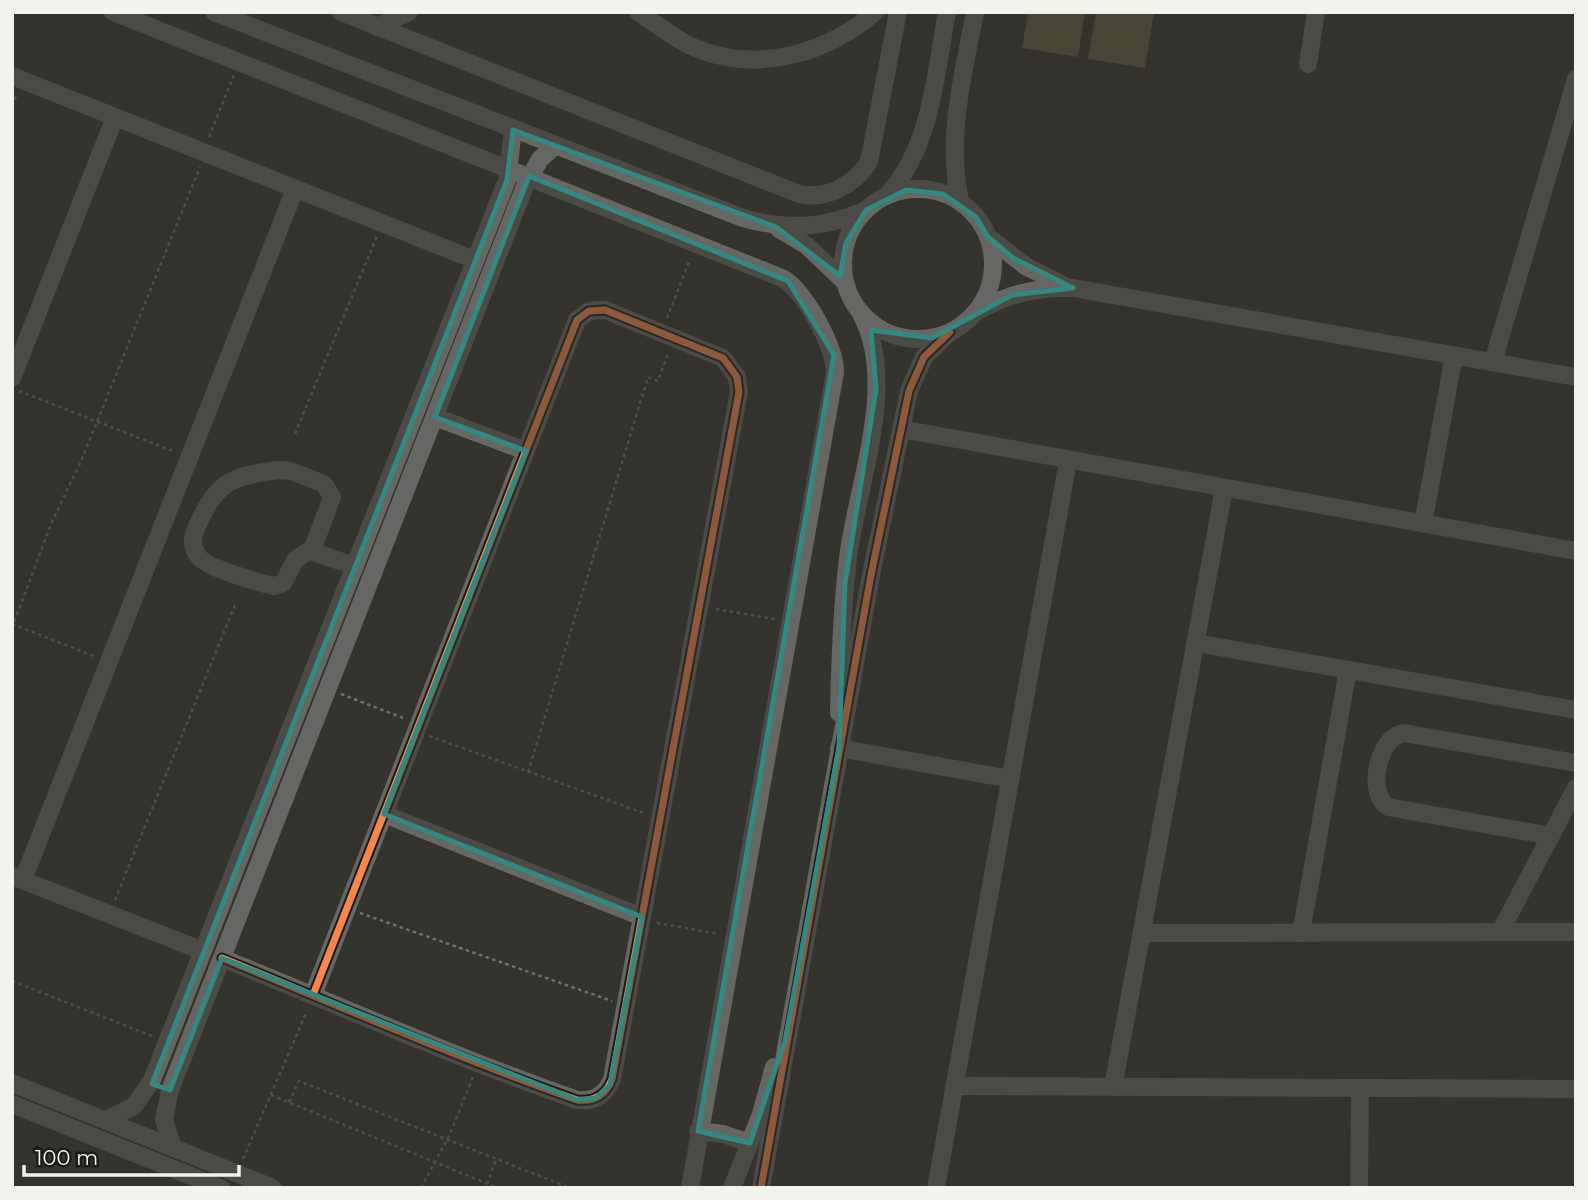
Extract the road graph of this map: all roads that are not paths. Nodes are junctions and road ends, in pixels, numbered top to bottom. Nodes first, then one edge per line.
1 (113, 12) edge
2 (214, 12) edge
3 (341, 12) edge
4 (409, 12) edge
5 (875, 12) edge
6 (898, 12) edge
7 (947, 12) edge
8 (975, 12) edge
9 (1316, 12) edge
10 (639, 13) edge
11 (377, 27) junction
12 (1308, 64) dead end
13 (12, 76) edge
14 (1576, 79) edge
15 (115, 117) junction
16 (513, 130) junction
17 (555, 146) junction
18 (510, 169) junction
19 (530, 176) junction
20 (295, 189) junction
21 (888, 195) junction
22 (960, 202) junction
23 (866, 210) junction
24 (776, 227) junction
25 (988, 237) junction
26 (475, 260) junction
27 (844, 281) junction
28 (1073, 288) junction
29 (976, 312) junction
30 (860, 313) junction
31 (950, 332) junction
32 (1454, 355) junction
33 (1493, 362) junction
34 (1576, 377) edge
35 (12, 379) edge
36 (435, 417) junction
37 (901, 429) junction
38 (526, 451) junction
39 (1069, 461) junction
40 (1224, 489) junction
41 (1423, 524) junction
42 (310, 551) junction
43 (1576, 551) edge
44 (355, 566) junction
45 (1196, 643) junction
46 (1348, 670) junction
47 (1576, 709) edge
48 (839, 748) junction
49 (1576, 763) edge
50 (1010, 779) junction
51 (1576, 788) edge
52 (384, 814) junction
53 (1551, 836) junction
54 (18, 878) edge
55 (641, 919) junction
56 (1142, 933) junction
57 (1301, 933) junction
58 (1500, 933) junction
59 (1576, 933) edge
60 (203, 951) junction
61 (222, 958) junction
62 (313, 995) junction
63 (785, 1041) junction
64 (152, 1080) junction
65 (12, 1083) edge
66 (954, 1086) junction
67 (1113, 1087) junction
68 (1360, 1088) junction
69 (1576, 1089) edge
70 (170, 1090) junction
71 (12, 1104) edge
72 (106, 1120) junction
73 (698, 1131) junction
74 (750, 1143) junction
75 (173, 1148) junction
76 (221, 1188) edge
77 (273, 1188) edge
78 (690, 1188) edge
79 (732, 1188) edge
80 (761, 1188) edge
81 (936, 1188) edge
82 (1359, 1188) edge

1 - 18 street
2 - 16 street
3 - 11 street
4 - 11 street
5 - 10 street
6 - 11 street
7 - 21 street
8 - 22 street
9 - 12 street
13 - 15 street
14 - 33 street
15 - 20 street
15 - 35 street
16 - 17 street
16 - 18 street
17 - 19 street
17 - 24 street
18 - 19 street
18 - 26 street
19 - 36 street
19 - 73 street
20 - 26 street
20 - 54 street
21 - 22 street
21 - 23 street
22 - 25 street
23 - 24 street
23 - 27 street
24 - 27 street
25 - 28 street
25 - 29 street
26 - 44 street
27 - 30 street
28 - 29 street
28 - 32 street
29 - 31 street
30 - 31 street
30 - 48 street
31 - 37 street
32 - 33 street
32 - 41 street
33 - 34 street
36 - 38 street
36 - 61 street
37 - 39 street
37 - 48 street
38 - 52 street
38 - 55 street
39 - 40 street
39 - 50 street
40 - 41 street
40 - 45 street
41 - 43 street
42 - 42 street
42 - 44 street
44 - 60 street
45 - 46 street
45 - 56 street
46 - 47 street
46 - 57 street
48 - 50 street
48 - 63 street
49 - 53 street
50 - 66 street
51 - 53 street
52 - 55 street
52 - 62 street
53 - 58 street
54 - 60 street
55 - 62 street
56 - 57 street
56 - 67 street
57 - 58 street
58 - 59 street
60 - 64 street
61 - 62 street
61 - 70 street
63 - 74 street
63 - 80 street
64 - 70 street
64 - 72 street
65 - 72 street
66 - 67 street
66 - 81 street
67 - 68 street
68 - 69 street
68 - 82 street
70 - 75 street
71 - 76 street
72 - 75 street
73 - 74 street
73 - 78 street
74 - 79 street
75 - 77 street

